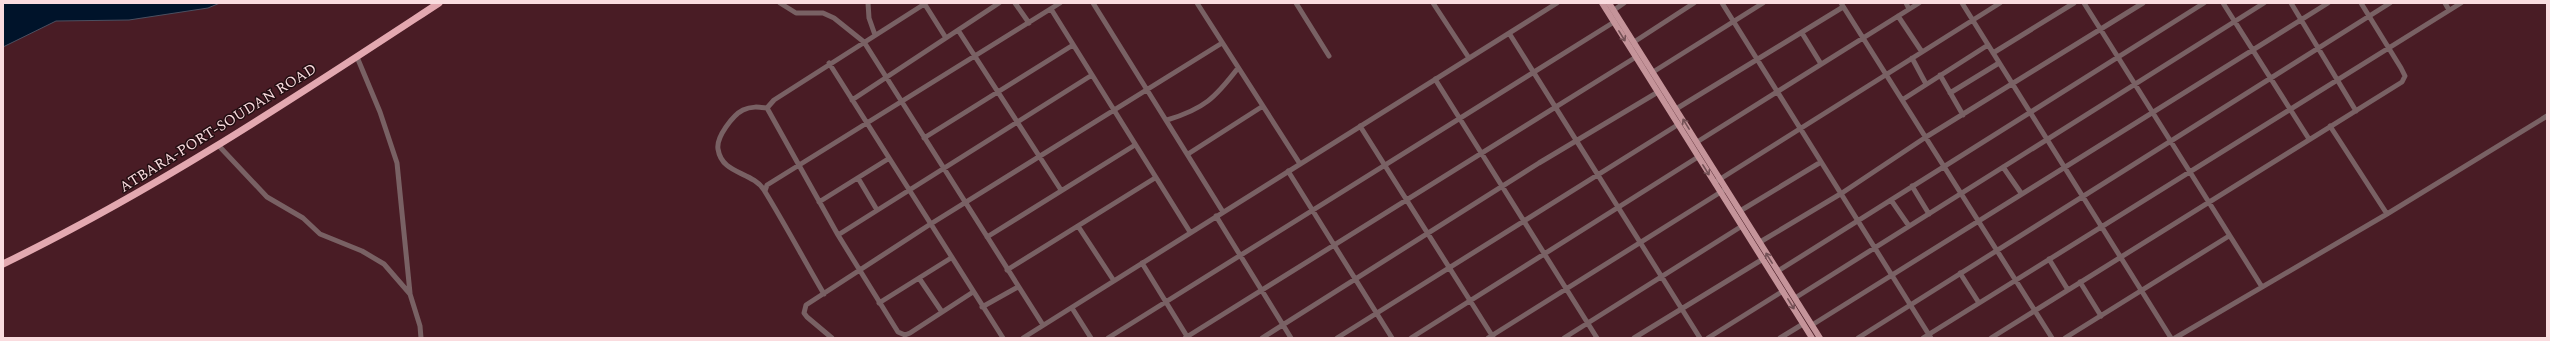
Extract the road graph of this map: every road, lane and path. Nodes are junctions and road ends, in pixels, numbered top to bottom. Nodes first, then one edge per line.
1 (439, 3) edge
2 (780, 3) edge
3 (868, 3) edge
4 (925, 3) edge
5 (999, 3) edge
6 (1015, 3) edge
7 (1060, 3) edge
8 (1093, 3) edge
9 (1197, 3) edge
10 (1296, 3) edge
11 (1433, 3) edge
12 (1557, 3) edge
13 (1602, 3) edge
14 (1609, 3) edge
15 (1624, 3) edge
16 (1694, 3) edge
17 (1722, 3) edge
18 (1763, 3) edge
19 (1906, 3) edge
20 (1919, 3) edge
21 (1962, 3) edge
22 (2000, 3) edge
23 (2074, 3) edge
24 (2084, 3) edge
25 (2143, 3) edge
26 (2204, 3) edge
27 (2223, 3) edge
28 (2264, 3) edge
29 (2291, 3) edge
30 (2328, 3) edge
31 (2361, 3) edge
32 (2390, 3) edge
33 (2445, 3) edge
34 (2461, 3) edge
35 (1842, 5) edge
36 (1051, 9) junction
37 (1909, 9) junction
38 (1614, 10) junction
39 (2450, 10) junction
40 (1898, 16) junction
41 (2369, 16) junction
42 (1972, 20) junction
43 (2301, 20) junction
44 (1734, 21) junction
45 (1614, 22) junction
46 (2234, 22) junction
47 (1029, 23) junction
48 (958, 30) junction
49 (2101, 30) junction
50 (1509, 33) junction
51 (1802, 33) junction
52 (875, 35) junction
53 (946, 38) junction
54 (1863, 38) junction
55 (864, 42) junction
56 (1634, 42) junction
57 (1222, 43) junction
58 (1073, 44) junction
59 (1988, 45) junction
60 (2319, 48) junction
61 (2389, 48) junction
62 (2253, 50) junction
63 (1922, 52) junction
64 (1993, 53) junction
65 (975, 56) junction
66 (1329, 56) dead end
67 (357, 57) junction
68 (1636, 57) junction
69 (1468, 58) junction
70 (1912, 58) junction
71 (2118, 58) junction
72 (1758, 60) junction
73 (1999, 63) junction
74 (829, 64) junction
75 (1821, 64) junction
76 (1238, 68) junction
77 (1533, 72) junction
78 (1653, 72) junction
79 (1092, 75) junction
80 (1885, 75) junction
81 (1940, 75) junction
82 (886, 78) junction
83 (1435, 79) junction
84 (2270, 79) junction
85 (2337, 80) junction
86 (1926, 84) junction
87 (2013, 85) junction
88 (2135, 85) junction
89 (1147, 89) junction
90 (1658, 92) junction
91 (1777, 92) junction
92 (998, 93) junction
93 (1950, 93) junction
94 (852, 100) junction
95 (1902, 100) junction
96 (901, 101) junction
97 (1263, 106) junction
98 (1555, 107) junction
99 (767, 108) junction
100 (1676, 109) junction
101 (2289, 109) junction
102 (1113, 110) junction
103 (2356, 111) junction
104 (2030, 112) junction
105 (2153, 112) junction
106 (1963, 115) junction
107 (2547, 116) edge
108 (1459, 118) junction
109 (1168, 120) junction
110 (1017, 122) junction
111 (867, 123) junction
112 (1679, 124) junction
113 (1360, 126) junction
114 (2330, 126) junction
115 (1800, 128) junction
116 (1926, 137) junction
117 (924, 138) junction
118 (2047, 139) junction
119 (2309, 139) junction
120 (1576, 141) junction
121 (2171, 141) junction
122 (1697, 142) junction
123 (1135, 145) junction
124 (219, 146) junction
125 (1188, 154) junction
126 (1481, 154) junction
127 (1039, 156) junction
128 (1698, 157) junction
129 (888, 159) junction
130 (1821, 162) junction
131 (1300, 164) junction
132 (800, 166) junction
133 (1383, 166) junction
134 (1944, 166) junction
135 (2003, 167) junction
136 (942, 168) junction
137 (2065, 168) junction
138 (1288, 171) junction
139 (2188, 172) junction
140 (1597, 174) junction
141 (858, 178) junction
142 (1155, 178) junction
143 (1717, 180) junction
144 (1912, 186) junction
145 (1502, 187) junction
146 (908, 190) junction
147 (1061, 190) junction
148 (765, 191) junction
149 (1723, 191) junction
150 (1842, 193) junction
151 (1961, 193) junction
152 (2021, 194) junction
153 (2083, 196) junction
154 (1891, 200) junction
155 (1407, 201) junction
156 (819, 202) junction
157 (2208, 202) junction
158 (965, 204) junction
159 (1618, 208) junction
160 (877, 210) junction
161 (1312, 210) junction
162 (1740, 211) junction
163 (1223, 212) junction
164 (1929, 214) junction
165 (2387, 214) junction
166 (1216, 216) junction
167 (1858, 220) junction
168 (1523, 221) junction
169 (1979, 221) junction
170 (929, 225) junction
171 (1078, 226) junction
172 (1742, 226) junction
173 (1909, 226) junction
174 (2102, 226) junction
175 (1190, 232) junction
176 (1427, 234) junction
177 (838, 235) junction
178 (2229, 236) junction
179 (987, 237) junction
180 (1760, 242) junction
181 (1640, 243) junction
182 (1334, 246) junction
183 (1876, 247) junction
184 (1997, 250) junction
185 (1544, 254) junction
186 (1240, 255) junction
187 (2121, 257) junction
188 (951, 258) junction
189 (1763, 259) junction
190 (2049, 259) junction
191 (1142, 263) junction
192 (3, 264) edge
193 (1449, 268) junction
194 (858, 270) junction
195 (1007, 270) junction
196 (1778, 271) junction
197 (1960, 273) junction
198 (1662, 276) junction
199 (1893, 276) junction
200 (919, 278) junction
201 (1355, 279) junction
202 (2016, 280) junction
203 (1114, 281) junction
204 (2080, 282) junction
205 (2262, 286) junction
206 (1018, 287) junction
207 (1566, 290) junction
208 (2068, 290) junction
209 (2142, 290) junction
210 (1262, 291) junction
211 (1783, 291) junction
212 (973, 292) junction
213 (410, 294) junction
214 (824, 294) junction
215 (1795, 298) junction
216 (1470, 301) junction
217 (1166, 302) junction
218 (879, 303) junction
219 (1979, 303) junction
220 (1911, 304) junction
221 (982, 307) junction
222 (1072, 308) junction
223 (1682, 309) junction
224 (2035, 310) junction
225 (942, 312) junction
226 (1377, 314) junction
227 (2101, 316) junction
228 (1588, 323) junction
229 (1803, 324) junction
230 (1043, 325) junction
231 (1283, 325) junction
232 (1812, 326) junction
233 (1930, 336) edge
234 (1491, 337) edge
235 (421, 338) edge
236 (832, 338) edge
237 (1003, 338) edge
238 (1023, 338) edge
239 (1091, 338) edge
240 (1108, 338) edge
241 (1187, 338) edge
242 (1262, 338) edge
243 (1291, 338) edge
244 (1337, 338) edge
245 (1392, 338) edge
246 (1411, 338) edge
247 (1564, 338) edge
248 (1597, 338) edge
249 (1634, 338) edge
250 (1700, 338) edge
251 (1708, 338) edge
252 (1780, 338) edge
253 (1812, 338) edge
254 (1820, 338) edge
255 (1858, 338) edge
256 (1923, 338) edge
257 (1991, 338) edge
258 (2052, 338) edge
259 (2065, 338) edge
260 (2171, 338) edge
261 (2175, 338) edge

1 - 67 highway, ATBARA-PORT-SOUDAN ROAD
2 - 55 street
3 - 52 street
4 - 52 street
4 - 53 street
5 - 48 street
6 - 47 street
7 - 36 street
8 - 89 street
9 - 57 street
10 - 66 street
11 - 69 street
12 - 50 street
13 - 45 main road
14 - 38 main road
15 - 38 street
16 - 56 street
17 - 44 street
18 - 44 street
19 - 37 street
20 - 37 street
21 - 42 street
22 - 42 street
23 - 64 street
24 - 49 street
25 - 49 street
26 - 71 street
27 - 46 street
28 - 46 street
29 - 43 street
30 - 43 street
31 - 41 street
32 - 41 street
33 - 39 street
34 - 39 street
35 - 51 street
35 - 54 street
36 - 47 street
36 - 58 street
37 - 40 street
38 - 56 main road
39 - 61 street
40 - 54 street
40 - 63 street
41 - 60 street
41 - 61 street
42 - 59 street
42 - 63 street
43 - 60 street
43 - 62 street
44 - 72 street
44 - 78 street
45 -> 68 main road
45 - 77 street
46 - 62 street
46 - 88 street
47 - 65 street
48 - 53 street
48 - 65 street
49 - 71 street
49 - 87 street
50 - 69 street
50 - 77 street
51 - 72 street
51 - 75 street
52 - 55 street
53 - 82 street
54 - 75 street
54 - 80 street
55 - 74 street
55 - 82 street
56 - 78 main road
57 - 76 street
57 - 89 street
58 - 79 street
58 - 92 street
59 - 64 street
59 - 81 street
60 - 84 street
60 - 85 street
61 - 85 street
61 - 103 street
62 - 84 street
62 - 105 street
63 - 70 street
64 - 73 street
65 - 92 street
65 - 96 street
67 - 124 highway, ATBARA-PORT-SOUDAN ROAD
67 - 213 street
68 - 90 main road
68 - 98 street
69 - 83 street
70 - 80 street
70 - 86 street
71 - 88 street
71 - 104 street
72 - 91 street
72 - 100 street
73 - 87 street
73 - 93 street
74 - 94 street
74 - 99 street
75 - 91 street
76 - 97 street
76 - 109 street
77 - 98 street
77 - 108 street
78 - 100 main road
79 - 102 street
79 - 110 street
80 - 95 street
80 - 115 street
81 - 86 street
81 - 93 street
82 - 94 street
82 - 96 street
83 - 108 street
83 - 113 street
84 - 101 street
84 - 121 street
85 - 101 street
85 - 103 street
86 - 95 street
87 - 104 street
87 - 106 street
88 - 105 street
88 - 118 street
89 - 102 street
89 - 109 street
90 - 112 main road
90 - 120 street
91 - 115 street
91 - 122 street
92 - 110 street
92 - 117 street
93 - 106 street
94 - 111 street
95 - 116 street
96 - 111 street
96 - 117 street
97 - 125 street
97 - 131 street
98 - 120 street
98 - 126 street
99 - 132 street
99 - 148 street
122 -> 100 main road
101 - 119 street
101 - 139 street
102 - 123 street
102 - 127 street
103 - 114 street
104 - 118 street
104 - 134 street
105 - 121 street
105 - 137 street
106 - 116 street
107 - 165 street
108 - 126 street
108 - 133 street
109 - 125 street
110 - 127 street
110 - 136 street
111 - 129 street
111 - 132 street
112 - 128 main road
112 - 140 street
113 - 131 street
113 - 133 street
114 - 119 street
114 - 165 street
115 - 130 street
115 - 143 street
116 - 134 street
116 - 150 street
117 - 136 street
118 - 135 street
118 - 137 street
119 - 157 street
120 - 140 street
120 - 145 street
121 - 139 street
121 - 153 street
122 - 143 main road
123 - 142 street
123 - 147 street
124 - 192 highway, ATBARA-PORT-SOUDAN ROAD
124 - 213 street
125 - 163 street
126 - 145 street
126 - 155 street
127 - 147 street
127 - 158 street
128 -> 143 main road
128 - 159 street
129 - 141 street
129 - 146 street
130 - 150 street
130 - 162 street
131 - 138 street
132 - 148 street
132 - 156 street
133 - 155 street
133 - 161 street
134 - 144 street
134 - 151 street
135 - 151 street
135 - 152 street
136 - 146 street
136 - 158 street
137 - 152 street
137 - 153 street
138 - 161 street
138 - 163 street
139 - 157 street
139 - 174 street
140 - 159 street
140 - 168 street
141 - 156 street
141 - 160 street
142 - 171 street
142 - 175 street
143 - 149 main road
144 - 154 street
144 - 164 street
145 - 168 street
145 - 176 street
146 - 160 street
146 - 170 street
147 - 179 street
148 - 214 street
149 - 162 main road
149 - 172 main road
149 - 181 street
150 - 167 street
150 - 180 street
151 - 164 street
151 - 169 street
152 - 169 street
153 - 174 street
153 - 184 street
154 - 167 street
154 - 173 street
155 - 176 street
155 - 182 street
156 - 177 street
157 - 178 street
157 - 187 street
158 - 170 street
158 - 179 street
159 - 181 street
159 - 185 street
160 - 177 street
161 - 182 street
161 - 186 street
162 - 180 main road
163 - 166 street
164 - 173 street
165 - 205 street
166 - 175 street
166 - 186 street
167 - 183 street
167 - 196 street
168 - 185 street
168 - 193 street
169 - 184 street
169 - 199 street
170 - 188 street
170 - 194 street
171 - 195 street
171 - 203 street
172 - 189 main road
172 - 198 street
173 - 183 street
174 - 187 street
174 - 190 street
175 - 191 street
176 - 193 street
176 - 201 street
177 - 194 street
178 - 205 street
178 - 209 street
179 - 195 street
196 -> 180 main road
181 - 198 street
181 - 207 street
182 - 201 street
182 - 210 street
183 - 199 street
183 - 215 street
184 - 197 street
184 - 202 street
185 - 207 street
185 - 216 street
186 - 210 street
186 - 217 street
187 - 204 street
187 - 209 street
188 - 200 street
188 - 212 street
189 - 211 main road
189 - 223 street
190 - 202 street
190 - 208 street
191 - 203 street
191 - 217 street
193 - 216 street
193 - 226 street
194 - 214 street
194 - 218 street
195 - 206 street
196 - 215 main road
197 - 219 street
197 - 220 street
198 - 223 street
198 - 228 street
199 - 220 street
199 - 232 street
200 - 218 street
200 - 225 street
201 - 226 street
201 - 231 street
202 - 219 street
202 - 224 street
203 - 222 street
204 - 208 street
204 - 227 street
205 - 261 street
206 - 221 street
206 - 230 street
207 - 228 street
207 - 234 street
208 - 224 street
209 - 227 street
209 - 260 street
210 - 231 street
210 - 241 street
211 -> 229 main road
211 - 251 street
212 - 221 street
212 - 225 street
213 - 235 street
214 - 236 street
215 - 232 main road
216 - 234 street
216 - 246 street
217 - 240 street
217 - 241 street
218 - 225 street
219 - 233 street
220 - 233 street
220 - 255 street
221 - 237 street
222 - 230 street
222 - 239 street
223 - 249 street
223 - 250 street
224 - 257 street
224 - 258 street
226 - 244 street
226 - 245 street
227 - 259 street
228 - 247 street
228 - 248 street
229 - 252 street
229 - 253 main road
230 - 238 street
231 - 242 street
231 - 243 street
232 - 254 main road
233 - 256 street

